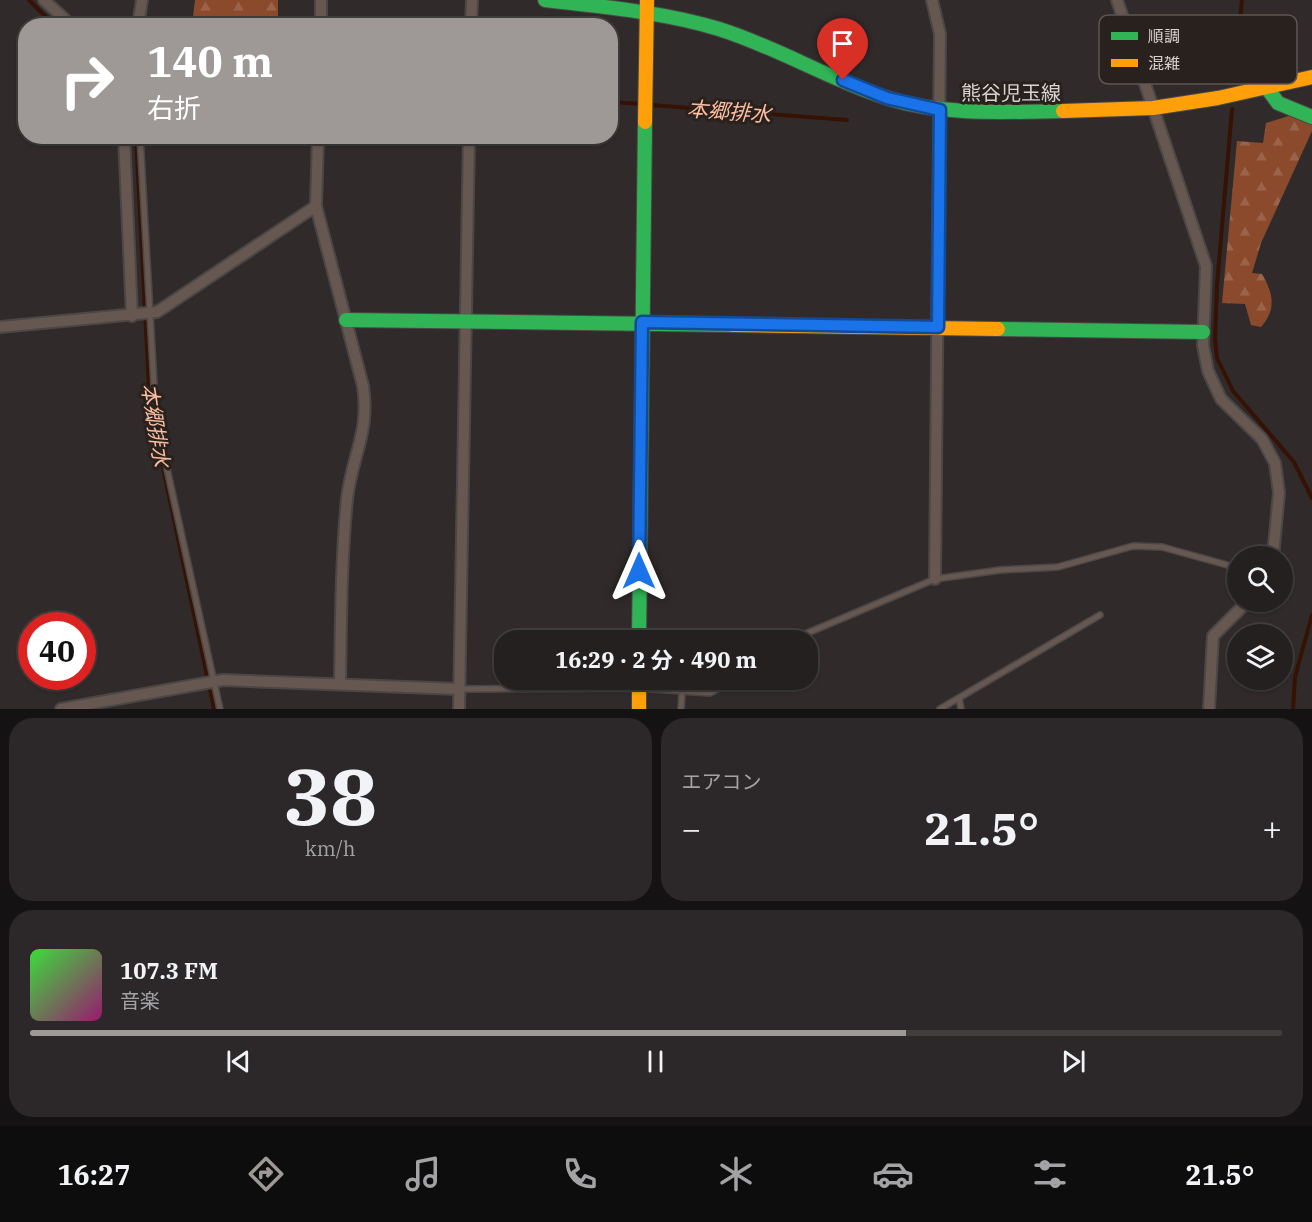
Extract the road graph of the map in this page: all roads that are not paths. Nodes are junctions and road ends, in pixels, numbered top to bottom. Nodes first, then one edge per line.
1 (44, 0) edge
2 (142, 0) edge
3 (321, 0) edge
4 (472, 0) edge
5 (545, 0) edge
6 (932, 0) edge
7 (1117, 0) edge
8 (647, 6) edge
9 (1122, 15) edge
10 (63, 18) edge
11 (139, 18) edge
12 (321, 18) edge
13 (471, 18) edge
14 (1312, 77) edge
15 (1297, 81) edge
16 (1145, 84) edge
17 (1283, 84) edge
18 (1267, 88) junction
19 (1153, 108) junction
20 (940, 110) junction
21 (1312, 117) edge
22 (124, 144) edge
23 (140, 144) edge
24 (318, 144) edge
25 (469, 144) edge
26 (316, 206) junction
27 (150, 313) junction
28 (132, 316) junction
29 (346, 320) junction
30 (466, 321) junction
31 (642, 322) junction
32 (0, 327) edge
33 (938, 327) junction
34 (1203, 332) junction
35 (1274, 546) edge
36 (1227, 564) edge
37 (934, 579) junction
38 (1237, 612) edge
39 (1100, 615) dead end
40 (639, 630) edge
41 (814, 630) edge
42 (214, 682) junction
43 (340, 684) junction
44 (494, 688) edge
45 (459, 689) junction
46 (639, 690) edge
47 (671, 690) edge
48 (716, 690) edge
49 (682, 692) junction
50 (959, 698) junction
51 (61, 709) edge
52 (220, 709) edge
53 (459, 709) edge
54 (639, 709) edge
55 (681, 709) edge
56 (940, 709) edge
57 (961, 709) edge
58 (1209, 709) edge

1 - 10 street
2 - 11 street
3 - 12 street
4 - 13 street
5 - 8 street, 熊谷児玉線
6 - 20 street
7 - 9 street
8 - 20 street, 熊谷児玉線
8 - 31 street
14 - 15 street, 熊谷児玉線
16 - 19 street
17 - 18 street, 熊谷児玉線
18 - 19 street, 熊谷児玉線
18 - 21 street
19 - 20 street, 熊谷児玉線
19 - 34 street
20 - 33 street
22 - 28 street
23 - 27 lane
24 - 26 street
25 - 30 street
26 - 27 street
26 - 29 street
27 - 28 street
27 - 42 lane
28 - 32 street
29 - 30 street
29 - 43 street
30 - 31 street
30 - 45 street
31 - 33 street
31 - 40 street
33 - 34 street
33 - 37 street
34 - 35 street
36 - 37 lane
37 - 41 lane
38 - 58 street
39 - 50 lane
42 - 43 street
42 - 51 street
42 - 52 lane
43 - 45 street
44 - 45 lane
45 - 53 street
46 - 54 street
47 - 49 lane
48 - 49 lane
49 - 55 lane
50 - 56 lane
50 - 57 lane

